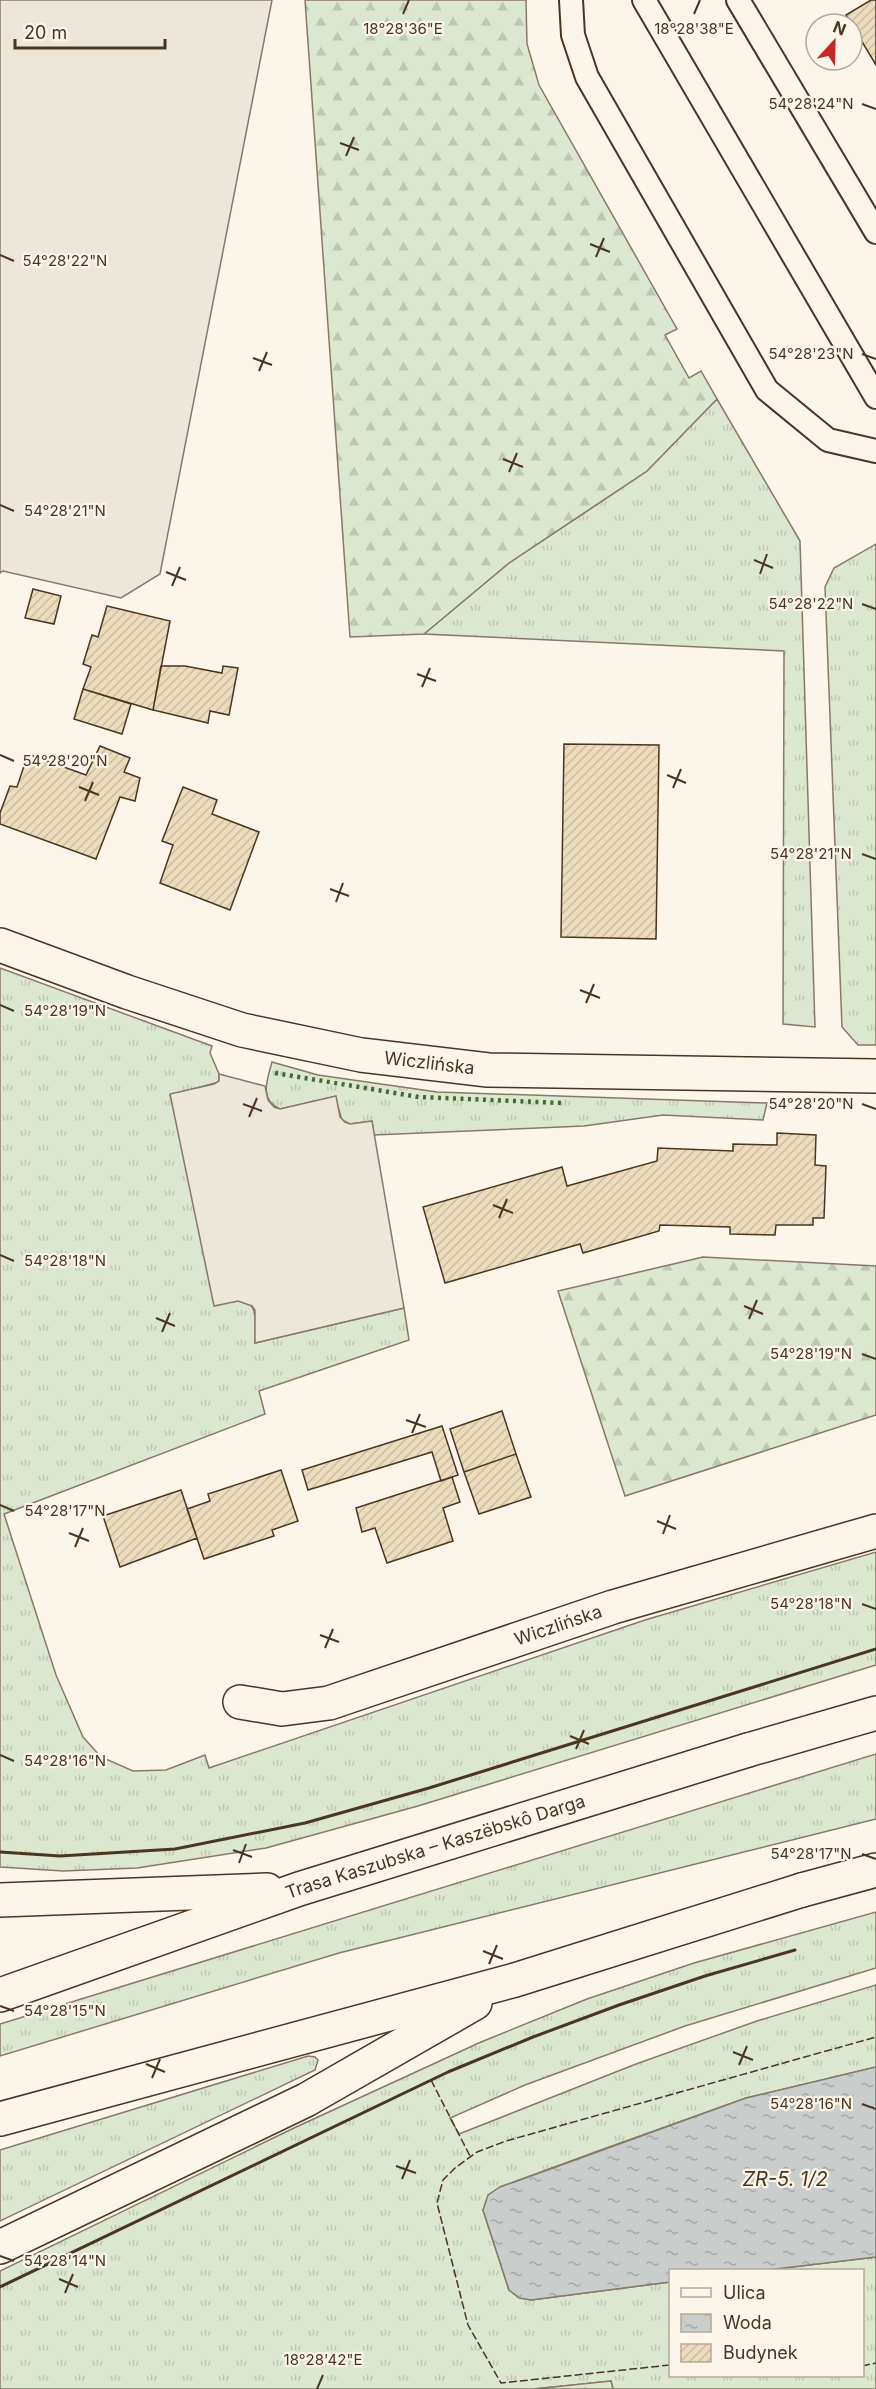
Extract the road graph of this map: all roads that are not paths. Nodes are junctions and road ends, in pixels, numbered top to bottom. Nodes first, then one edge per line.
1 (571, 0) edge
2 (644, 0) edge
3 (738, 0) edge
4 (876, 232) edge
5 (876, 397) edge
6 (876, 452) edge
7 (0, 945) edge
8 (876, 1076) edge
9 (876, 1532) edge
10 (240, 1702) dead end
11 (876, 1713) edge
12 (876, 1870) edge
13 (298, 1889) junction
14 (0, 1900) edge
15 (515, 1980) junction
16 (0, 1995) edge
17 (0, 2119) edge
18 (0, 2247) edge

1 - 6 lane
2 - 5 lane
3 - 4 lane
7 - 8 main road, Wiczlińska
9 - 10 main road, Wiczlińska
11 - 13 main road, Trasa Kaszubska – Kaszëbskô Darga
12 - 15 main road
13 - 14 main road
13 - 16 main road, Trasa Kaszubska – Kaszëbskô Darga
15 - 17 main road
15 - 18 main road

